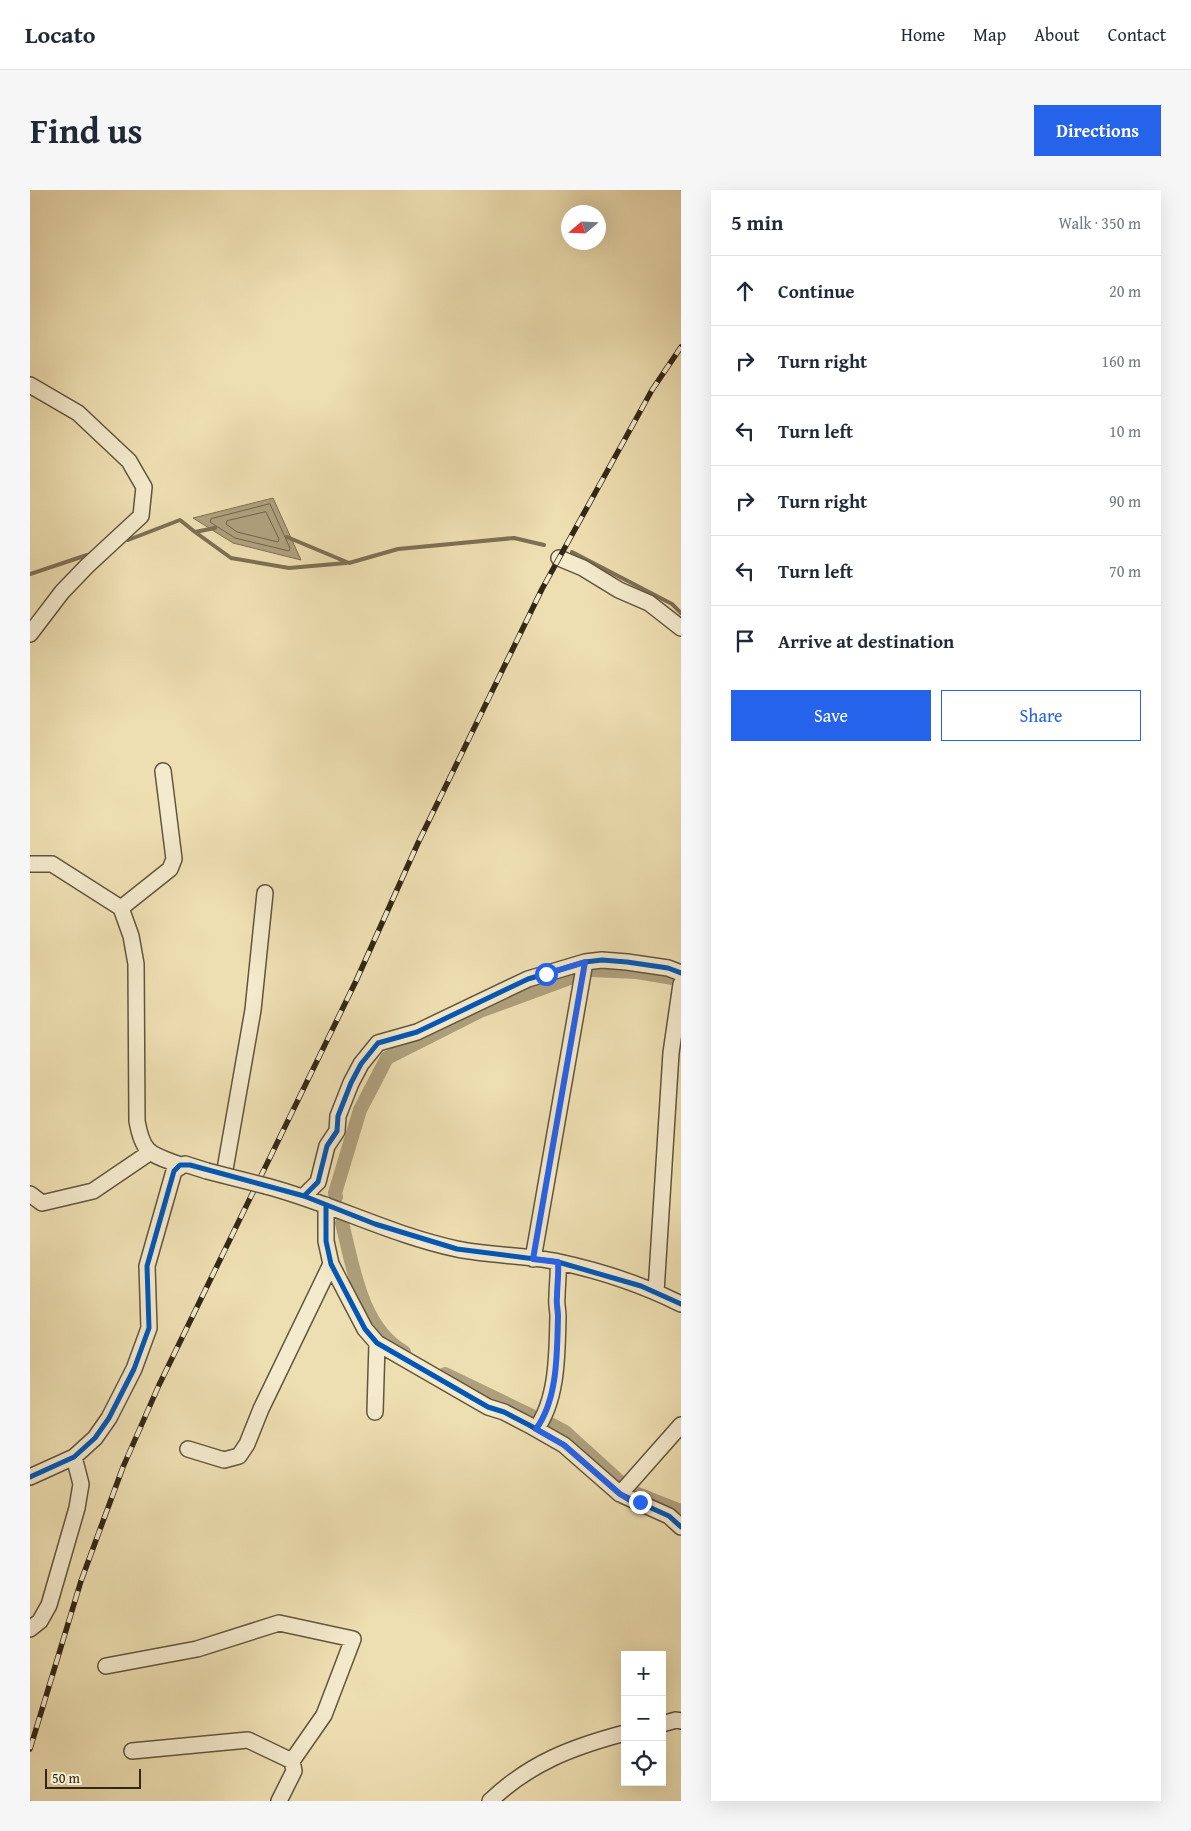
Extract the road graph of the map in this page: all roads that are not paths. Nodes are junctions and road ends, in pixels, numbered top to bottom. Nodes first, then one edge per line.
1 (30, 385) edge
2 (559, 558) dead end
3 (681, 628) edge
4 (30, 634) edge
5 (163, 771) dead end
6 (30, 864) edge
7 (265, 893) dead end
8 (121, 908) junction
9 (585, 962) junction
10 (681, 973) edge
11 (681, 984) edge
12 (149, 1153) junction
13 (180, 1166) junction
14 (224, 1175) junction
15 (30, 1194) edge
16 (304, 1196) junction
17 (326, 1205) junction
18 (533, 1259) junction
19 (558, 1262) junction
20 (331, 1264) junction
21 (656, 1292) junction
22 (681, 1304) edge
23 (377, 1343) junction
24 (375, 1412) dead end
25 (681, 1425) edge
26 (536, 1429) junction
27 (188, 1450) dead end
28 (74, 1457) junction
29 (30, 1477) edge
30 (620, 1494) junction
31 (681, 1527) edge
32 (30, 1629) edge
33 (106, 1666) dead end
34 (681, 1722) edge
35 (666, 1723) edge
36 (621, 1734) edge
37 (132, 1751) dead end
38 (292, 1762) junction
39 (279, 1801) edge
40 (490, 1801) edge

1 - 4 street
2 - 3 street
5 - 8 street
6 - 8 street
7 - 14 street
8 - 12 street
9 - 10 street
9 - 16 street
9 - 18 street
11 - 21 street
12 - 13 street
12 - 15 street
13 - 14 street, bridge
13 - 28 street
14 - 16 street, bridge
16 - 17 street
17 - 18 street
17 - 20 street
18 - 19 street
19 - 21 street
19 - 26 street
20 - 23 street
20 - 27 street
21 - 22 street
23 - 24 street
23 - 26 street
25 - 30 street
26 - 30 street
28 - 29 street
28 - 32 street
30 - 31 street
33 - 38 street
34 - 35 street
36 - 40 street
37 - 38 street
38 - 39 street

